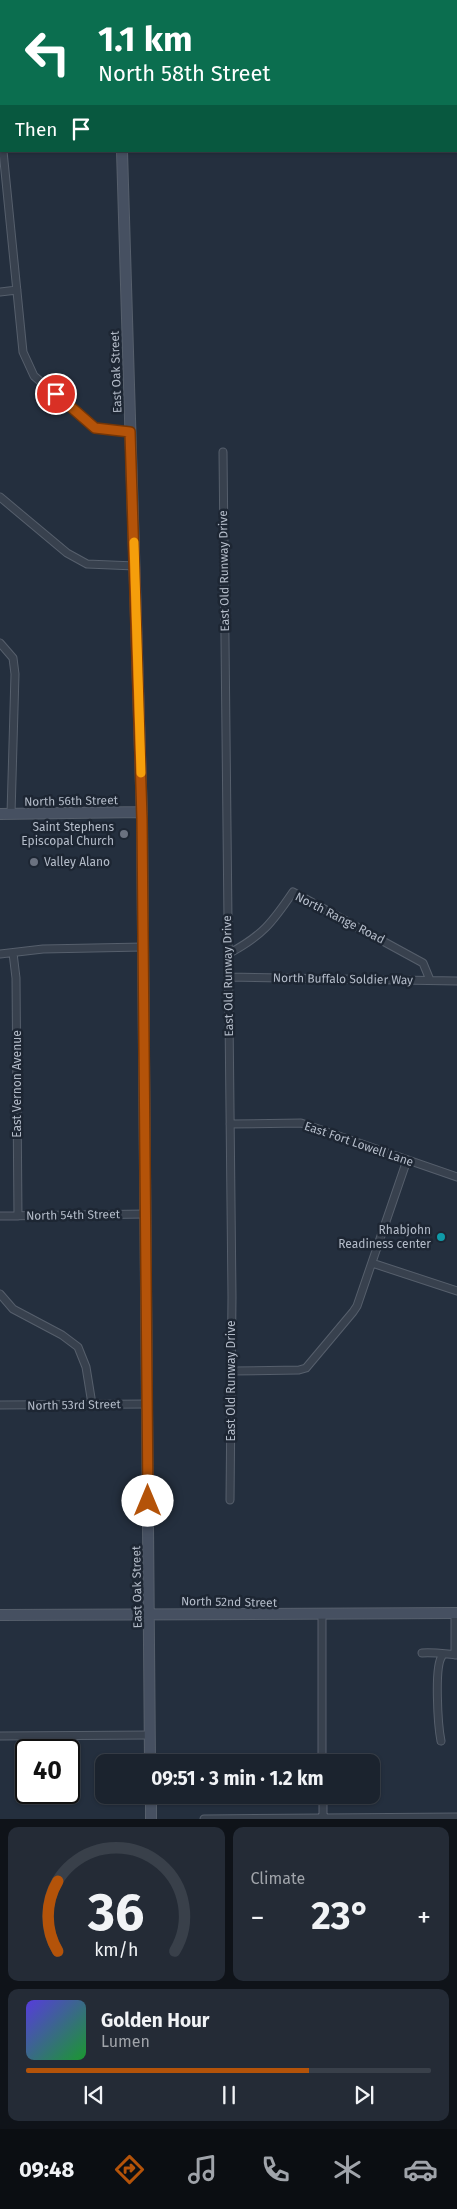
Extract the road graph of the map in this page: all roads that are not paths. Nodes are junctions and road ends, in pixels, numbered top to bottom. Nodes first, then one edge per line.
1 (3, 152) edge
2 (122, 152) edge
3 (17, 290) junction
4 (0, 292) edge
5 (130, 432) junction
6 (223, 452) dead end
7 (0, 497) edge
8 (135, 566) junction
9 (0, 643) edge
10 (142, 812) junction
11 (0, 814) edge
12 (11, 814) junction
13 (143, 947) junction
14 (13, 953) junction
15 (0, 954) edge
16 (228, 954) junction
17 (228, 977) junction
18 (430, 980) junction
19 (457, 981) edge
20 (230, 1124) junction
21 (407, 1160) junction
22 (457, 1177) edge
23 (146, 1214) junction
24 (0, 1216) edge
25 (18, 1216) junction
26 (372, 1263) junction
27 (457, 1291) edge
28 (0, 1294) edge
29 (231, 1371) junction
30 (92, 1404) junction
31 (148, 1404) junction
32 (0, 1405) edge
33 (230, 1500) dead end
34 (456, 1613) edge
35 (150, 1614) junction
36 (0, 1615) edge
37 (322, 1615) junction
38 (422, 1653) dead end
39 (456, 1654) edge
40 (442, 1656) junction
41 (150, 1735) junction
42 (0, 1736) edge
43 (441, 1740) dead end
44 (150, 1754) edge
45 (322, 1754) edge
46 (151, 1804) edge
47 (323, 1804) edge
48 (323, 1817) junction
49 (457, 1817) edge
50 (151, 1819) edge
51 (204, 1819) edge

1 - 3 street
2 - 5 street, East Oak Street
3 - 4 street
3 - 5 street
5 - 8 street, East Oak Street
6 - 16 street, East Old Runway Drive
7 - 8 street
8 - 10 street, East Oak Street
9 - 12 street
10 - 12 street, North 56th Street
10 - 13 street, East Oak Street
11 - 12 street, North 56th Street
13 - 14 street
13 - 23 street, East Oak Street
14 - 15 street
14 - 25 street, East Vernon Avenue
16 - 17 street, East Old Runway Drive
16 - 18 street, North Range Road
17 - 18 street, North Buffalo Soldier Way
17 - 20 street, East Old Runway Drive
18 - 19 street, North Buffalo Soldier Way
20 - 21 street, East Fort Lowell Lane
20 - 29 street, East Old Runway Drive
21 - 22 street, East Fort Lowell Lane
21 - 26 street
23 - 25 street, North 54th Street
23 - 31 street, East Oak Street
24 - 25 street, North 54th Street
26 - 27 street
26 - 29 street
28 - 30 street
29 - 33 street, East Old Runway Drive
30 - 31 street, North 53rd Street
30 - 32 street, North 53rd Street
31 - 35 street, East Oak Street
34 - 37 street, North 52nd Street
34 - 39 street
35 - 36 street, North 52nd Street
35 - 37 street, North 52nd Street
35 - 41 street, East Oak Street
37 - 45 street
38 - 40 street
39 - 40 street
40 - 43 street
41 - 42 street
41 - 44 street, East Oak Street
46 - 50 street
47 - 48 street
48 - 49 street
48 - 51 street

